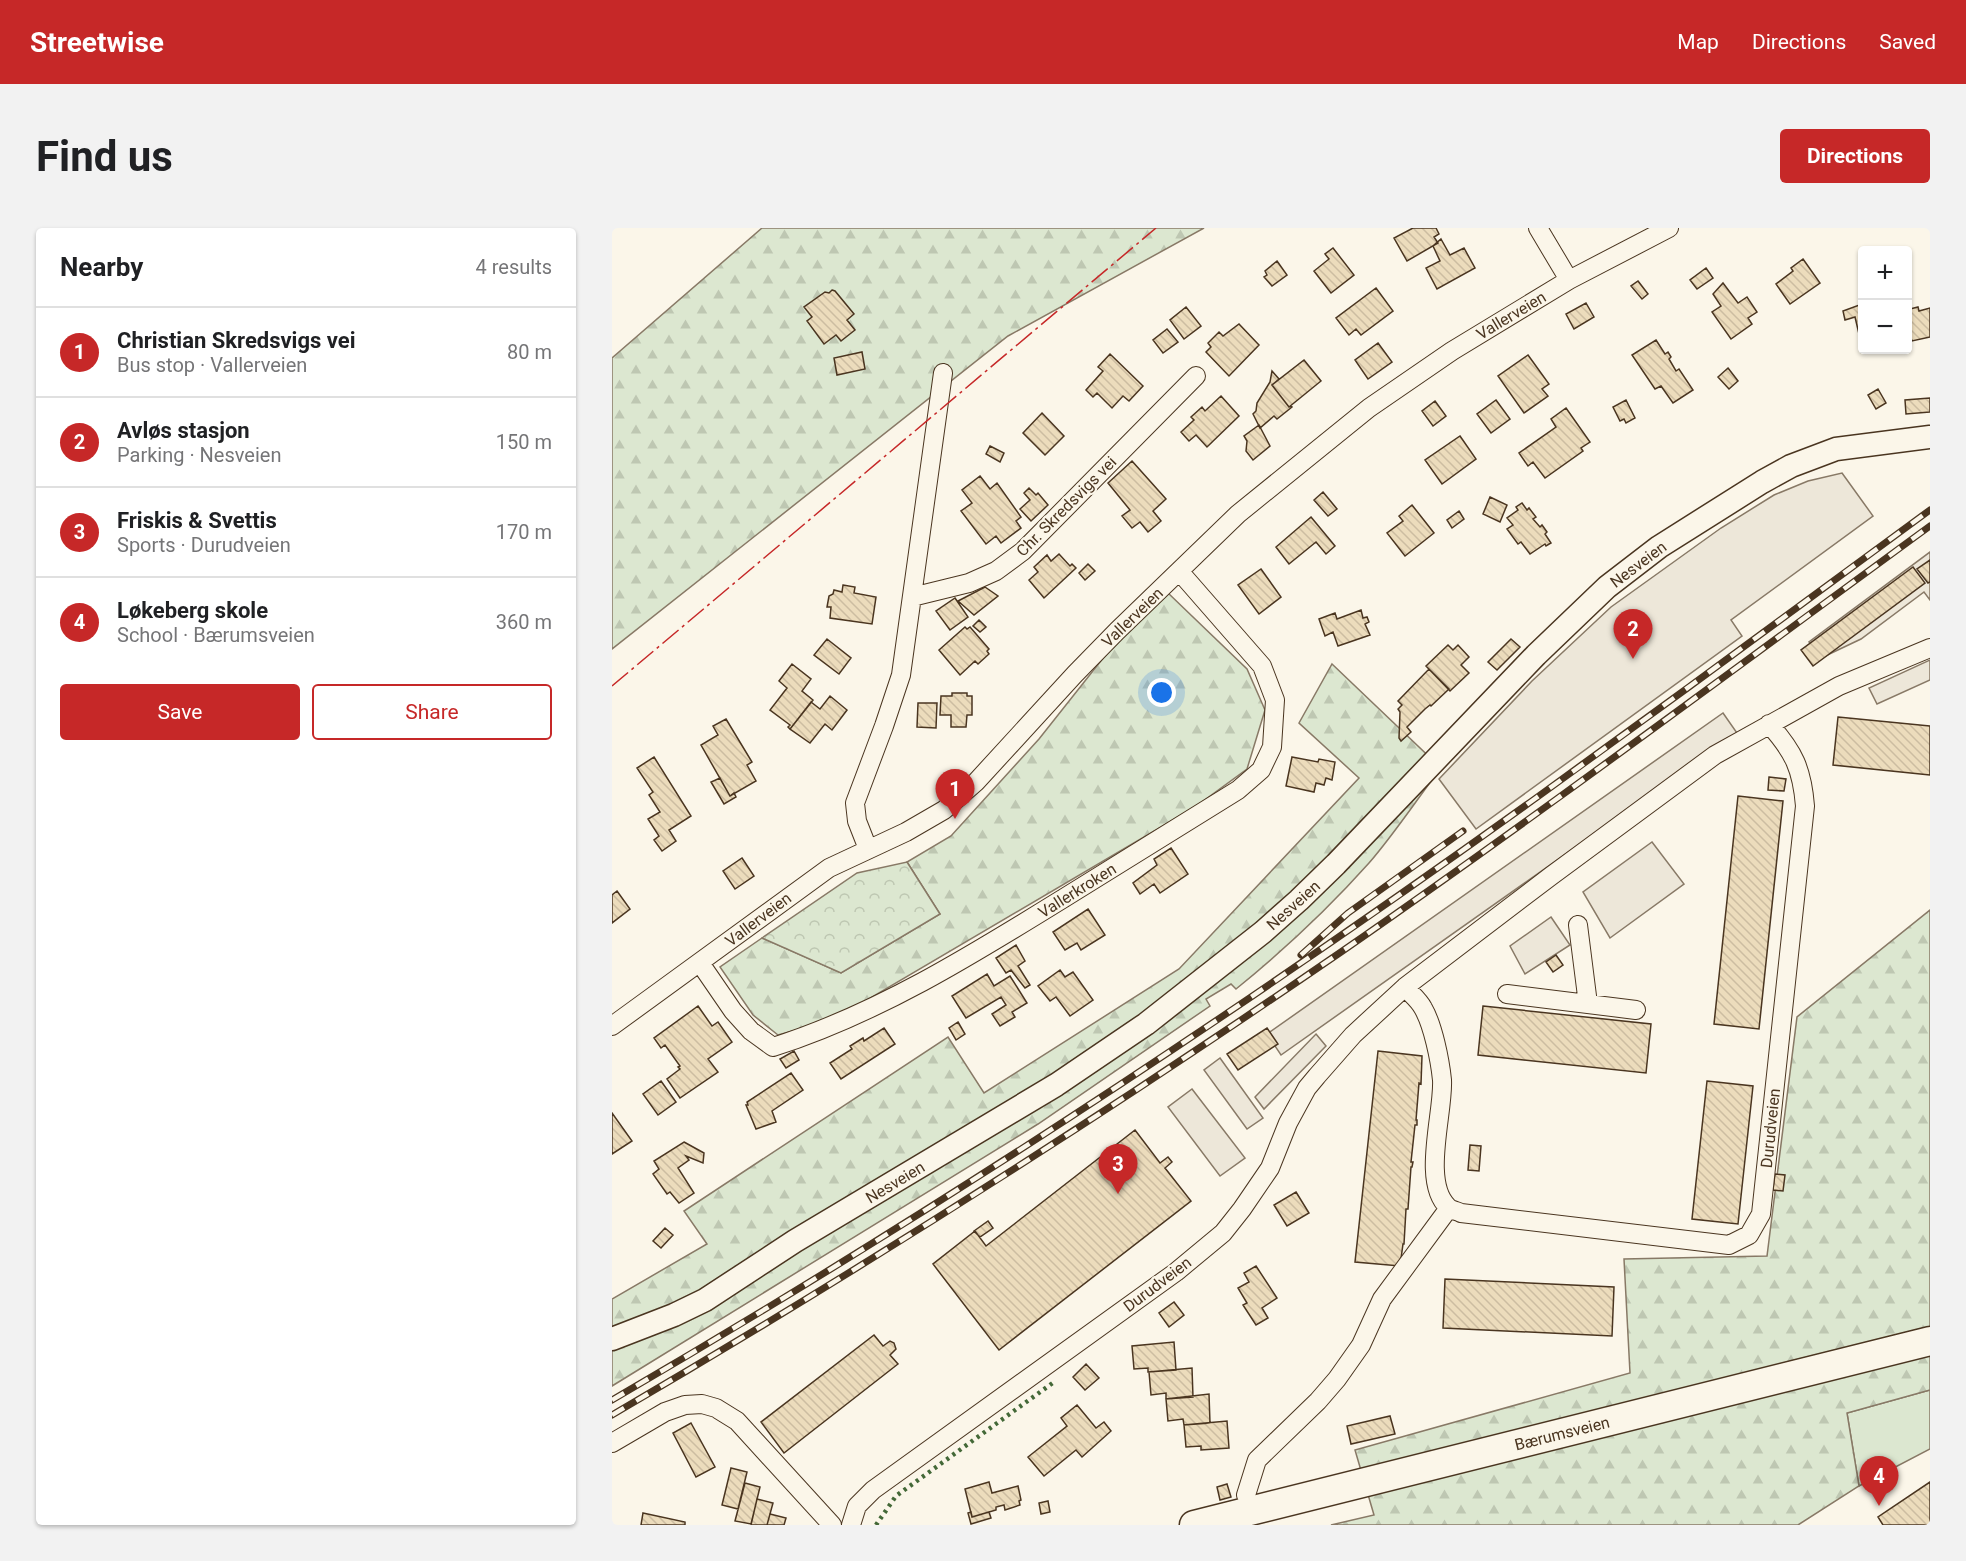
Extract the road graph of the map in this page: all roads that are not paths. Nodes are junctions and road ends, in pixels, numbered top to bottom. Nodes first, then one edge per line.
1 (1538, 228) edge
2 (1669, 228) edge
3 (1569, 280) junction
4 (943, 373) dead end
5 (1196, 376) dead end
6 (1930, 437) edge
7 (1179, 571) junction
8 (912, 597) junction
9 (1930, 648) edge
10 (1769, 724) junction
11 (868, 849) junction
12 (1578, 925) dead end
13 (700, 963) junction
14 (1405, 987) junction
15 (1507, 994) dead end
16 (1588, 1004) junction
17 (1636, 1010) dead end
18 (612, 1026) edge
19 (1449, 1208) junction
20 (612, 1339) edge
21 (1930, 1341) edge
22 (612, 1443) edge
23 (1246, 1495) dead end
24 (832, 1525) edge
25 (851, 1525) edge
26 (1194, 1525) edge

1 - 3 street
2 - 3 street, Vallerveien
3 - 7 street, Vallerveien
4 - 8 street
5 - 8 street, Chr. Skredsvigs vei
6 - 20 street, Nesveien
7 - 11 street, Vallerveien
7 - 13 street, Vallerkroken
8 - 11 street
9 - 10 street, Durudveien
10 - 14 street, Durudveien
10 - 19 street, Durudveien
11 - 13 street, Vallerveien
12 - 16 street
13 - 18 street, Vallerveien
14 - 19 street
14 - 25 street, Durudveien
15 - 16 street
16 - 17 street
19 - 23 street
21 - 26 main road, Bærumsveien
22 - 24 street

